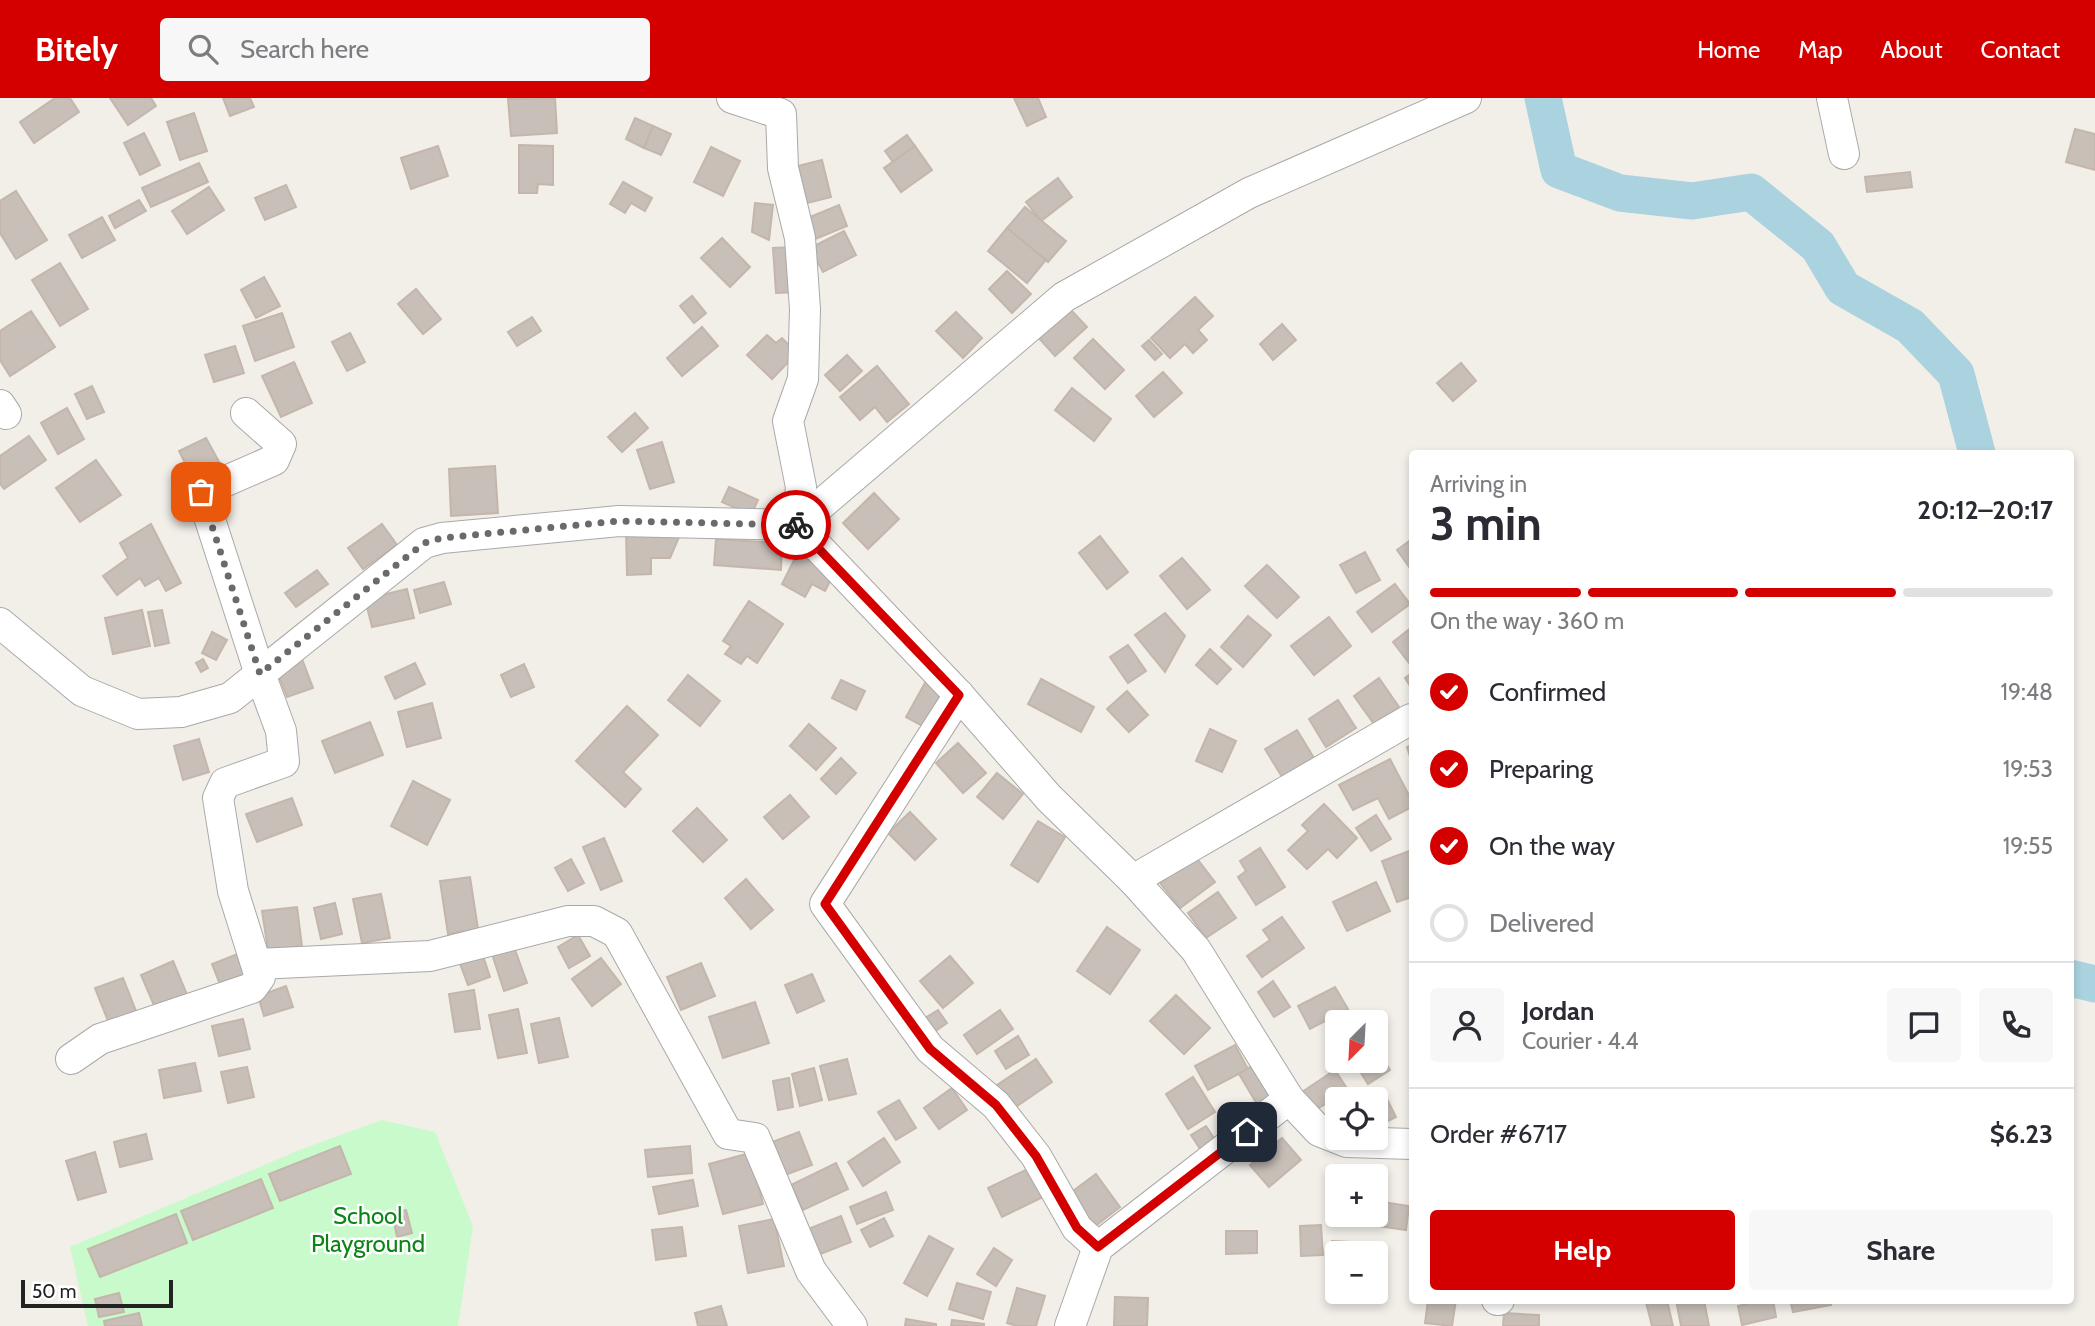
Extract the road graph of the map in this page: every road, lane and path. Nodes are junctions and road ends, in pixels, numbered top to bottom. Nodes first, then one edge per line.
1 (733, 98) edge
2 (1466, 98) edge
3 (1832, 98) edge
4 (1844, 154) dead end
5 (246, 413) dead end
6 (797, 525) junction
7 (0, 623) edge
8 (260, 674) junction
9 (959, 695) junction
10 (1409, 720) edge
11 (1133, 880) junction
12 (257, 964) junction
13 (71, 1059) dead end
14 (1289, 1099) junction
15 (1409, 1144) edge
16 (1098, 1247) junction
17 (852, 1326) edge
18 (1070, 1326) edge

1 - 6 street
2 - 6 street
3 - 4 street
5 - 8 street
6 - 8 street
6 - 9 street
7 - 8 street
8 - 12 street
9 - 11 street
9 - 16 street
10 - 11 street
11 - 14 street
12 - 13 street
12 - 17 street
14 - 15 street
14 - 16 street
16 - 18 street

